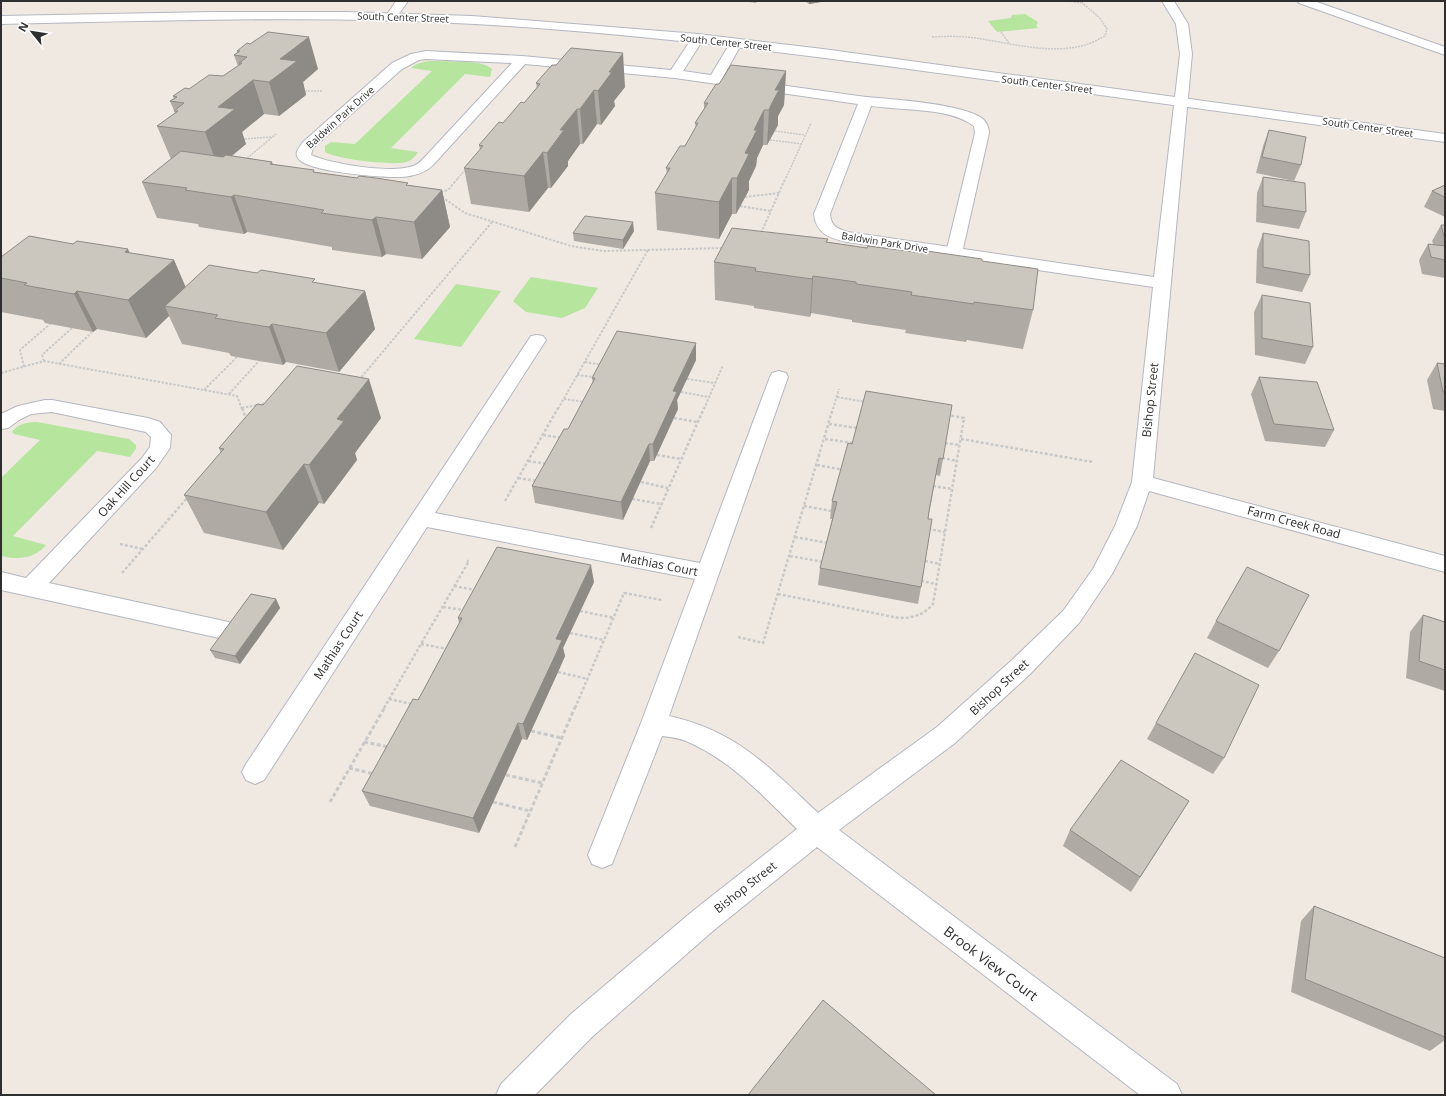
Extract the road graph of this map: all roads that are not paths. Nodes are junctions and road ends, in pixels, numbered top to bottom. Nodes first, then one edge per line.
1 (402, 1) edge
2 (1168, 1) edge
3 (1302, 1) edge
4 (392, 16) junction
5 (1, 20) edge
6 (698, 38) junction
7 (736, 43) junction
8 (1445, 51) edge
9 (522, 60) junction
10 (675, 74) junction
11 (715, 79) junction
12 (866, 101) junction
13 (1180, 101) junction
14 (1445, 138) edge
15 (954, 253) junction
16 (1162, 283) junction
17 (537, 340) dead end
18 (779, 377) dead end
19 (1, 423) edge
20 (1142, 482) junction
21 (422, 518) junction
22 (1445, 564) edge
23 (708, 573) junction
24 (1, 580) edge
25 (31, 587) junction
26 (224, 630) edge
27 (654, 723) junction
28 (255, 772) dead end
29 (817, 830) junction
30 (602, 855) dead end
31 (512, 1095) edge
32 (1166, 1095) edge

1 - 4 street
2 - 13 street, Bishop Street
3 - 8 street
4 - 5 street, South Center Street
4 - 6 street, South Center Street
6 - 7 street, South Center Street
6 - 10 street
7 - 11 street
7 - 13 street, South Center Street
9 - 9 street, Baldwin Park Drive
9 - 10 street, Baldwin Park Drive
10 - 11 street, Baldwin Park Drive
11 - 12 street, Baldwin Park Drive
12 - 15 street
12 - 15 street, Baldwin Park Drive
13 - 14 street, South Center Street
13 - 16 street, Bishop Street
15 - 16 street, Baldwin Park Drive
16 - 20 street, Bishop Street
17 - 21 street, Mathias Court
18 - 23 street, Mathias Court
19 - 25 street, Oak Hill Court
20 - 22 street, Farm Creek Road
20 - 29 street, Bishop Street
21 - 23 street, Mathias Court
21 - 28 street, Mathias Court
23 - 27 street, Mathias Court
24 - 25 street
25 - 26 street
27 - 29 street
27 - 30 street, Mathias Court
29 - 31 street, Bishop Street
29 - 32 street, Brook View Court

